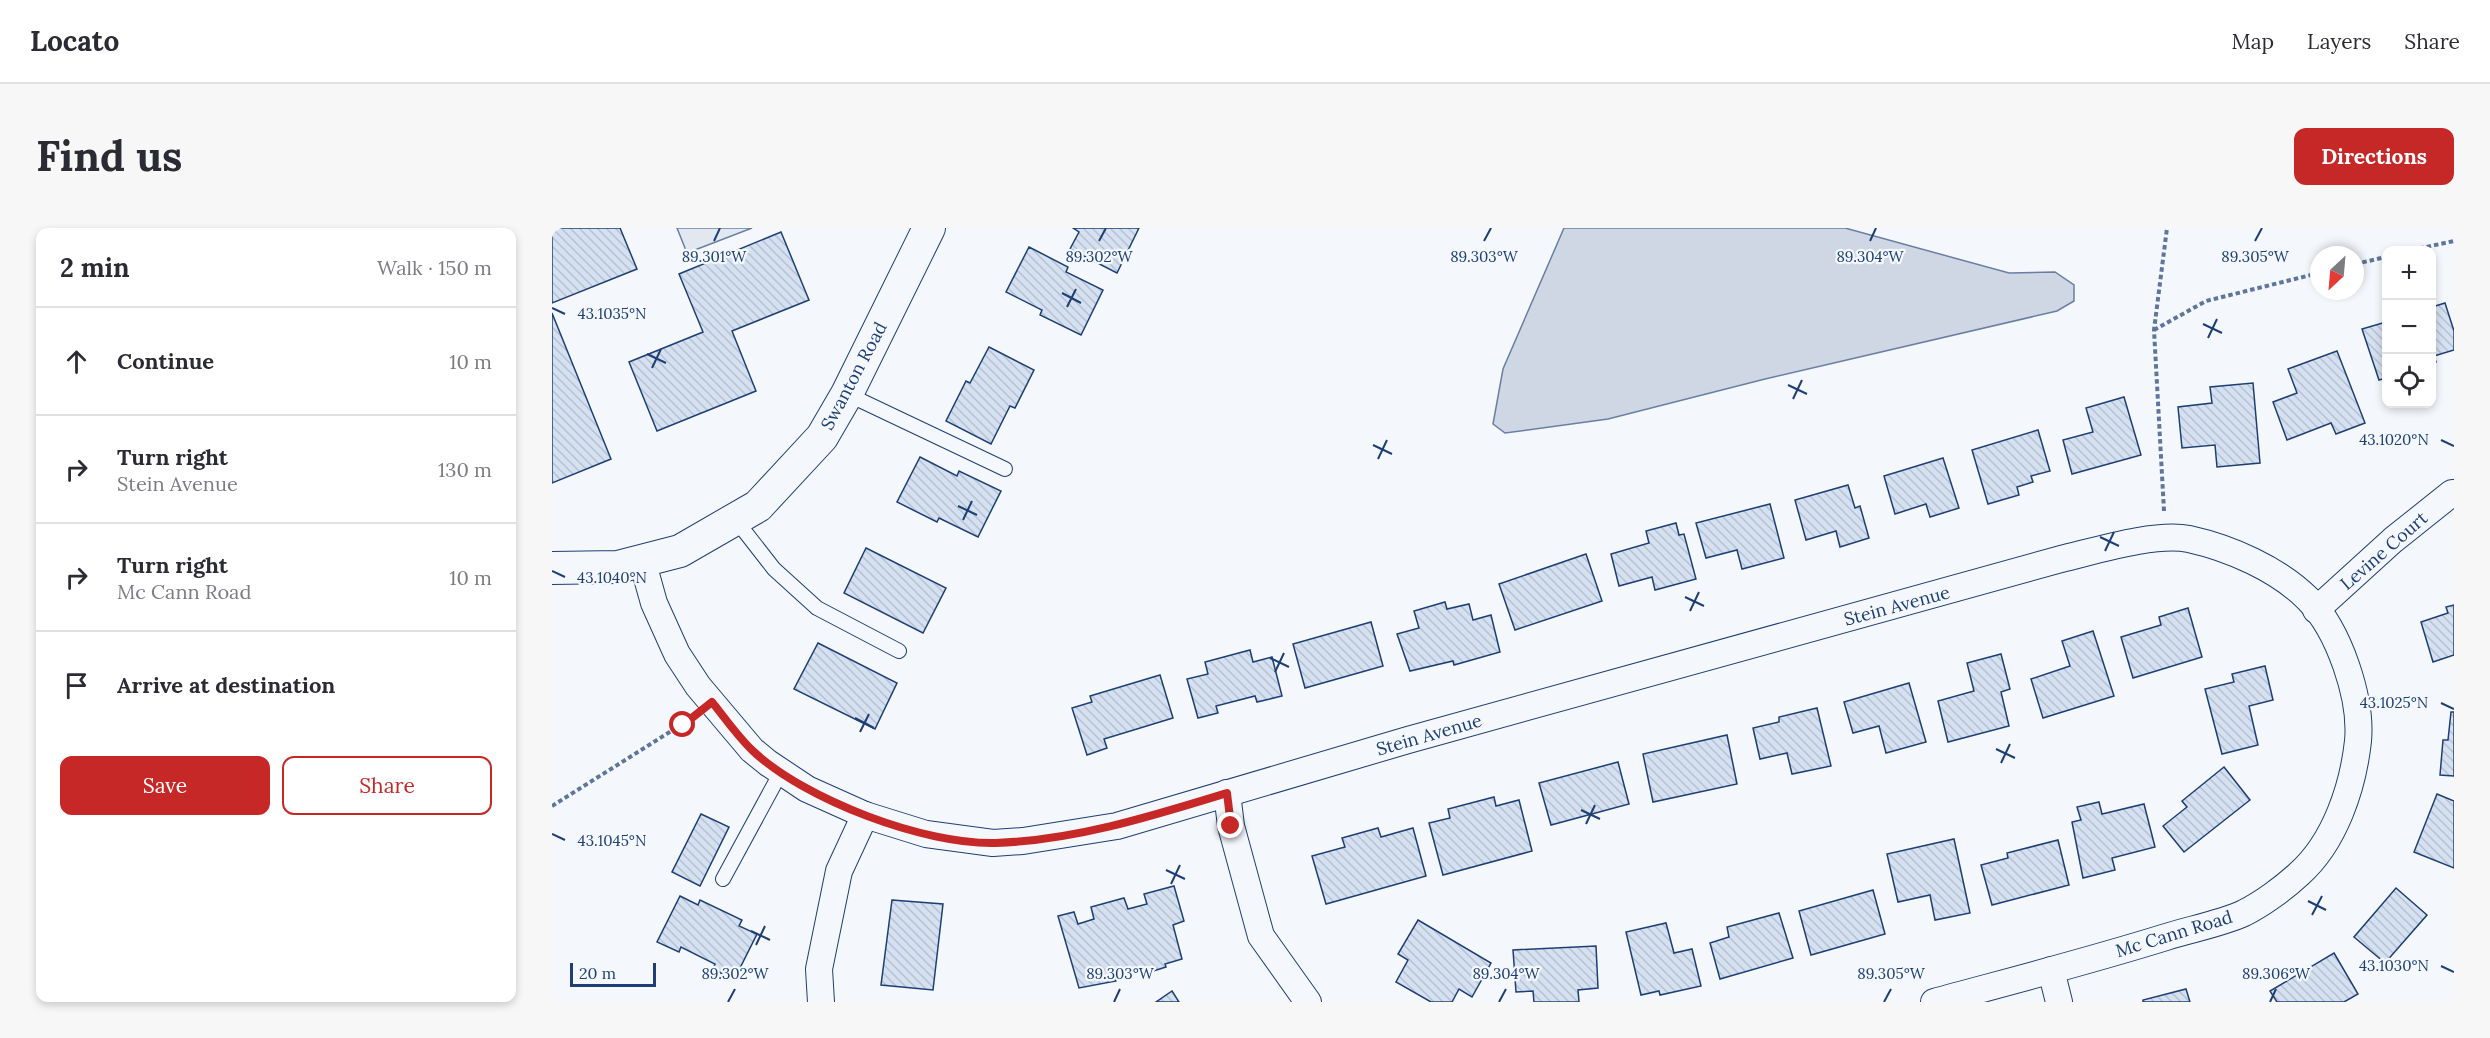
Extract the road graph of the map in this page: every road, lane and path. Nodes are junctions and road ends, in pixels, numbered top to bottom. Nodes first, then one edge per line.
1 (929, 228) edge
2 (2167, 228) edge
3 (2454, 241) edge
4 (2431, 246) edge
5 (2382, 258) edge
6 (2364, 262) edge
7 (2310, 275) edge
8 (2154, 330) junction
9 (846, 394) junction
10 (1005, 469) dead end
11 (2452, 493) dead end
12 (2164, 513) dead end
13 (735, 519) junction
14 (642, 560) junction
15 (552, 568) edge
16 (2316, 610) junction
17 (899, 651) dead end
18 (712, 702) junction
19 (781, 772) junction
20 (1227, 793) junction
21 (552, 806) edge
22 (865, 814) junction
23 (723, 879) dead end
24 (2050, 970) junction
25 (821, 1002) edge
26 (1308, 1002) edge
27 (1934, 1002) edge
28 (2059, 1002) edge

1 - 9 street, Swanton Road
2 - 8 path
3 - 4 path
5 - 6 path
7 - 8 path
8 - 12 path
9 - 10 lane
9 - 13 street, Swanton Road
11 - 16 street, Levine Court
13 - 14 street, Swanton Road
13 - 17 lane
14 - 15 street, Swanton Road
14 - 18 street, Stein Avenue
16 - 20 street, Stein Avenue
16 - 24 street, Mc Cann Road
18 - 19 street, Stein Avenue
18 - 21 path
19 - 22 street, Stein Avenue
19 - 23 lane
20 - 22 street, Stein Avenue
20 - 26 street
22 - 25 street
24 - 27 street, Mc Cann Road
24 - 28 street

